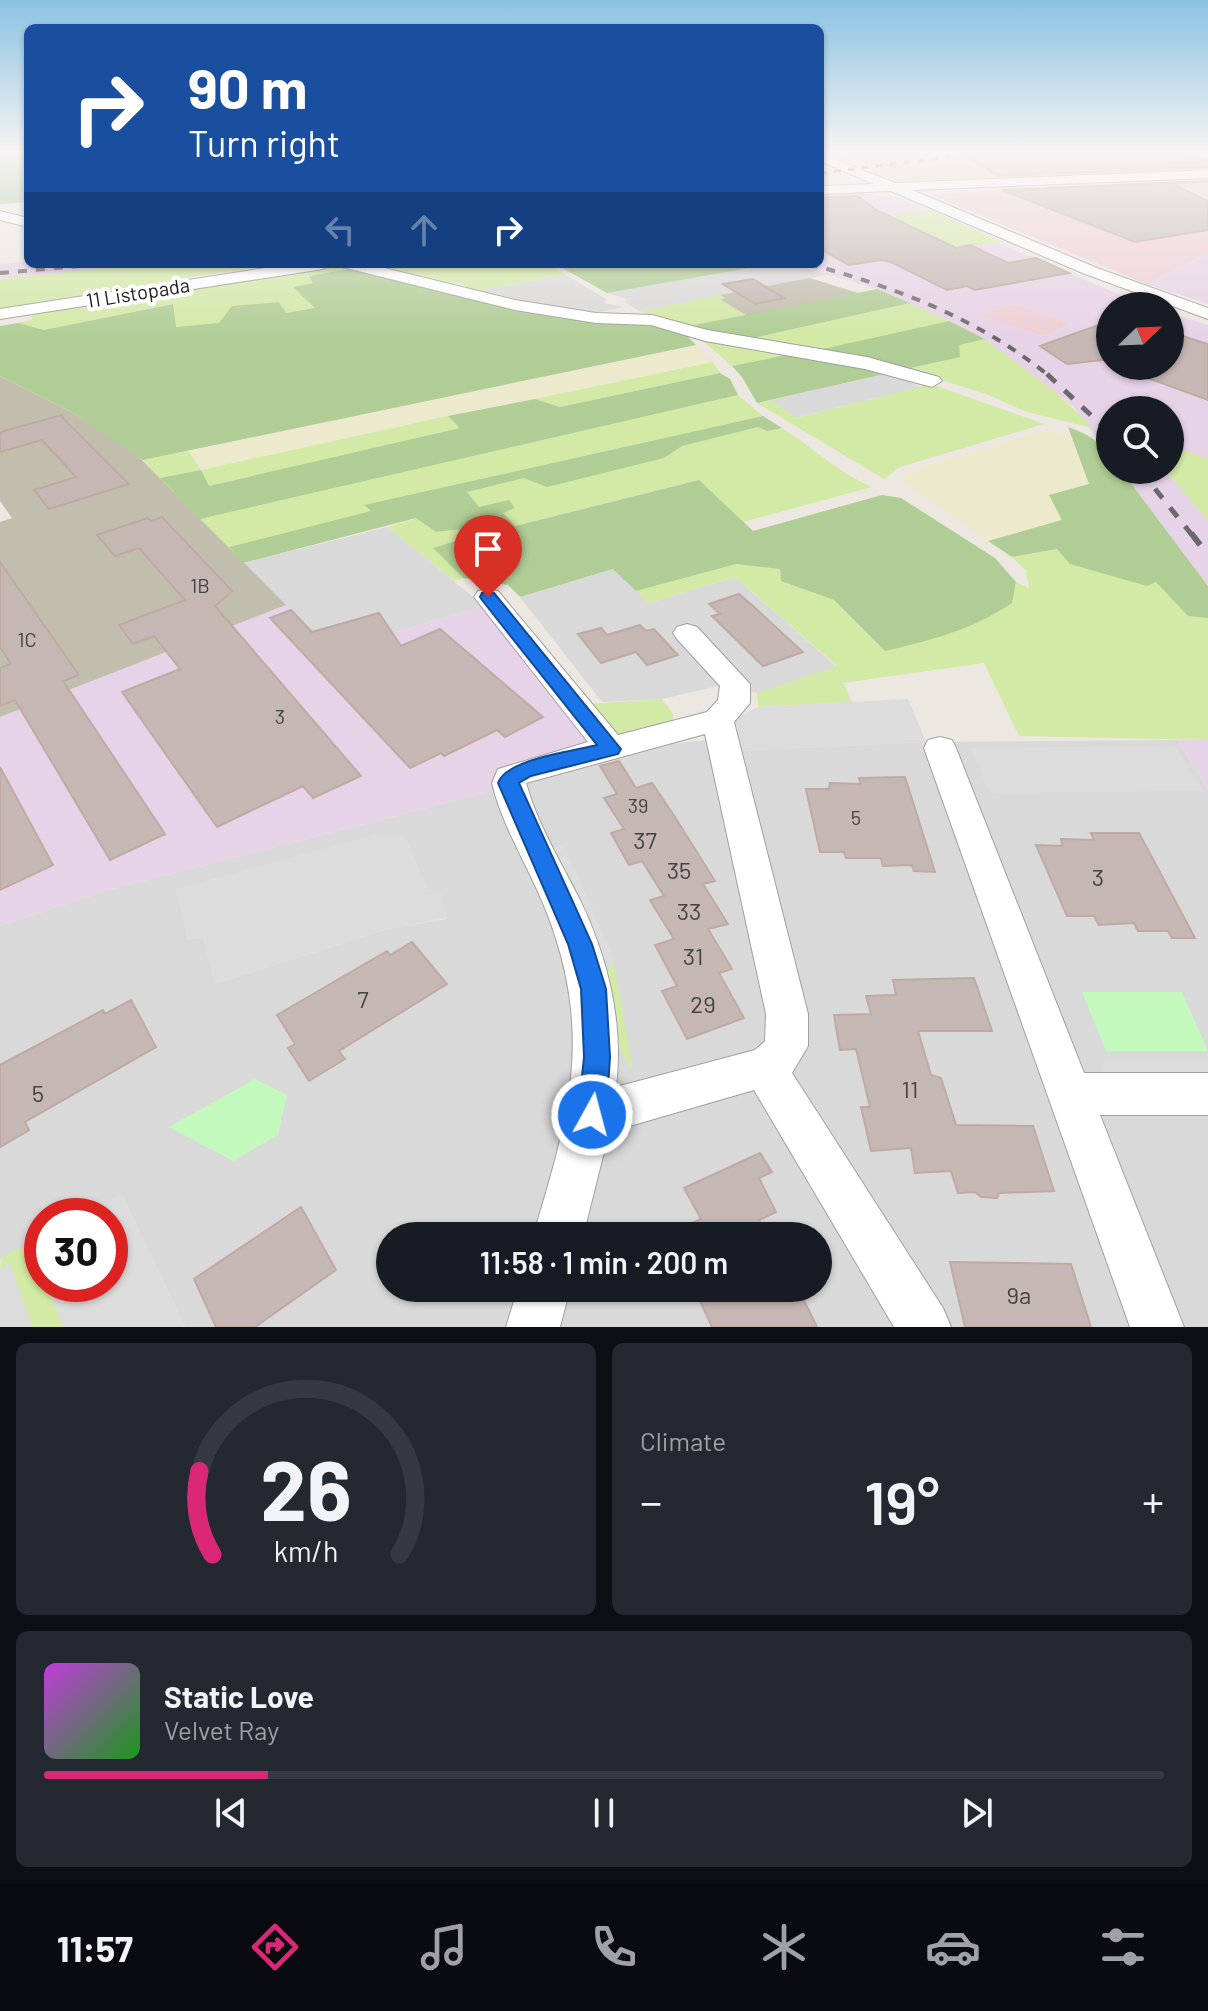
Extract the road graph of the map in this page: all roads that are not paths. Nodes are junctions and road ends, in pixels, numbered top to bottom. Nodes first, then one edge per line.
1 (0, 215) edge
2 (961, 215) edge
3 (24, 222) edge
4 (297, 268) edge
5 (364, 268) edge
6 (0, 314) edge
7 (1208, 314) edge
8 (932, 381) dead end
9 (488, 597) dead end
10 (687, 633) dead end
11 (718, 720) junction
12 (940, 748) dead end
13 (611, 749) junction
14 (764, 1067) junction
15 (1069, 1094) junction
16 (1208, 1094) edge
17 (592, 1115) junction
18 (562, 1222) edge
19 (540, 1302) edge
20 (533, 1327) edge
21 (924, 1327) edge
22 (1157, 1327) edge

1 - 3 street
2 - 7 street
4 - 6 street, 11 Listopada
5 - 8 street
9 - 13 street
10 - 11 street
11 - 13 street
11 - 14 street
12 - 15 street
13 - 17 street
14 - 17 street
14 - 21 street
15 - 16 street
15 - 22 street
17 - 18 street
19 - 20 street

